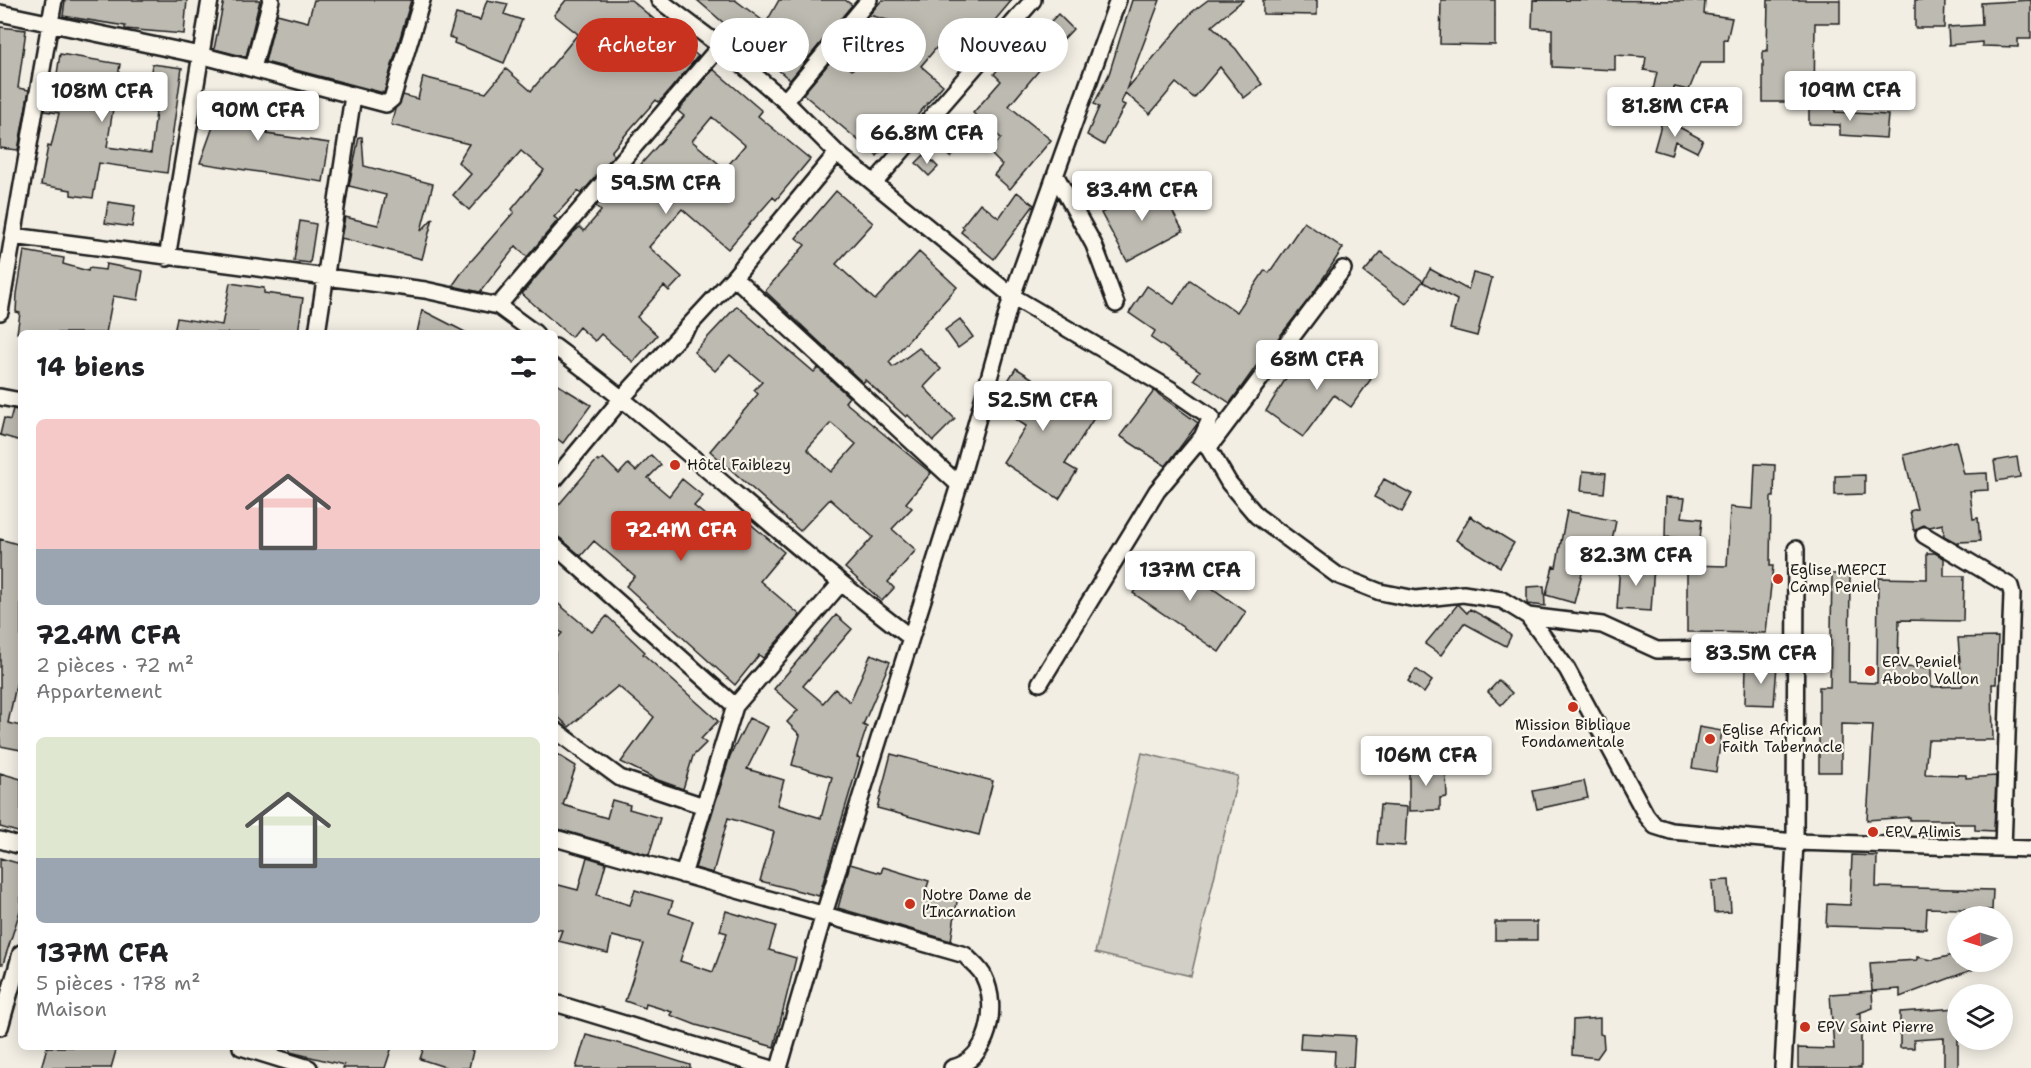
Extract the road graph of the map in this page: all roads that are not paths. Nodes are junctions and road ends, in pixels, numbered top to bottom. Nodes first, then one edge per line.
1 (54, 0) edge
2 (210, 0) edge
3 (272, 0) edge
4 (422, 0) edge
5 (659, 0) edge
6 (869, 0) edge
7 (1033, 0) edge
8 (1118, 0) edge
9 (0, 13) edge
10 (50, 24) junction
11 (710, 38) edge
12 (200, 55) junction
13 (710, 58) edge
14 (253, 68) junction
15 (751, 72) edge
16 (353, 96) junction
17 (785, 101) junction
18 (837, 153) junction
19 (1056, 176) junction
20 (875, 182) junction
21 (13, 236) junction
22 (167, 258) junction
23 (1343, 270) dead end
24 (734, 277) junction
25 (327, 279) junction
26 (1012, 296) junction
27 (1116, 304) dead end
28 (498, 306) junction
29 (0, 312) edge
30 (318, 330) edge
31 (531, 330) edge
32 (558, 349) edge
33 (0, 397) edge
34 (623, 397) junction
35 (18, 400) edge
36 (1205, 442) junction
37 (558, 475) edge
38 (960, 485) junction
39 (1924, 535) dead end
40 (558, 549) edge
41 (1796, 549) dead end
42 (840, 584) junction
43 (1528, 616) junction
44 (910, 636) junction
45 (1796, 648) junction
46 (1040, 683) dead end
47 (735, 706) junction
48 (558, 732) edge
49 (704, 806) junction
50 (558, 839) edge
51 (0, 840) edge
52 (1795, 842) junction
53 (18, 845) edge
54 (2003, 849) junction
55 (2031, 849) edge
56 (683, 875) junction
57 (824, 914) junction
58 (18, 977) edge
59 (558, 1004) edge
60 (0, 1027) edge
61 (249, 1050) edge
62 (295, 1050) edge
63 (290, 1065) edge
64 (959, 1067) edge
65 (309, 1068) edge
66 (769, 1068) edge
67 (778, 1068) edge
68 (1783, 1068) edge

1 - 10 street
2 - 12 street
3 - 14 street
4 - 16 street
5 - 11 street
6 - 17 street
7 - 20 street
8 - 19 street
9 - 10 street
10 - 12 street
10 - 21 street
12 - 14 street
12 - 22 street
13 - 28 street
14 - 16 street
15 - 17 street
16 - 25 street
17 - 18 street
18 - 20 street
18 - 24 street
19 - 26 street
19 - 27 street
20 - 26 street
21 - 22 street
21 - 29 street
22 - 25 street
23 - 36 street
24 - 34 street
24 - 38 street
25 - 28 street
25 - 30 street
26 - 36 street
26 - 38 street
28 - 31 street
32 - 34 street
33 - 35 street
34 - 37 street
34 - 42 street
36 - 43 street
36 - 46 street
38 - 44 street
39 - 54 street
40 - 47 street
41 - 45 street
42 - 44 street
42 - 47 street
43 - 45 street
43 - 52 street
44 - 57 street
45 - 52 street
47 - 49 street
48 - 49 street
49 - 56 street
50 - 56 street
51 - 53 street
52 - 54 street
52 - 68 street
54 - 55 street
56 - 57 street
57 - 64 street
57 - 67 street
58 - 60 street
59 - 66 street
61 - 63 street
62 - 63 street
63 - 65 street

